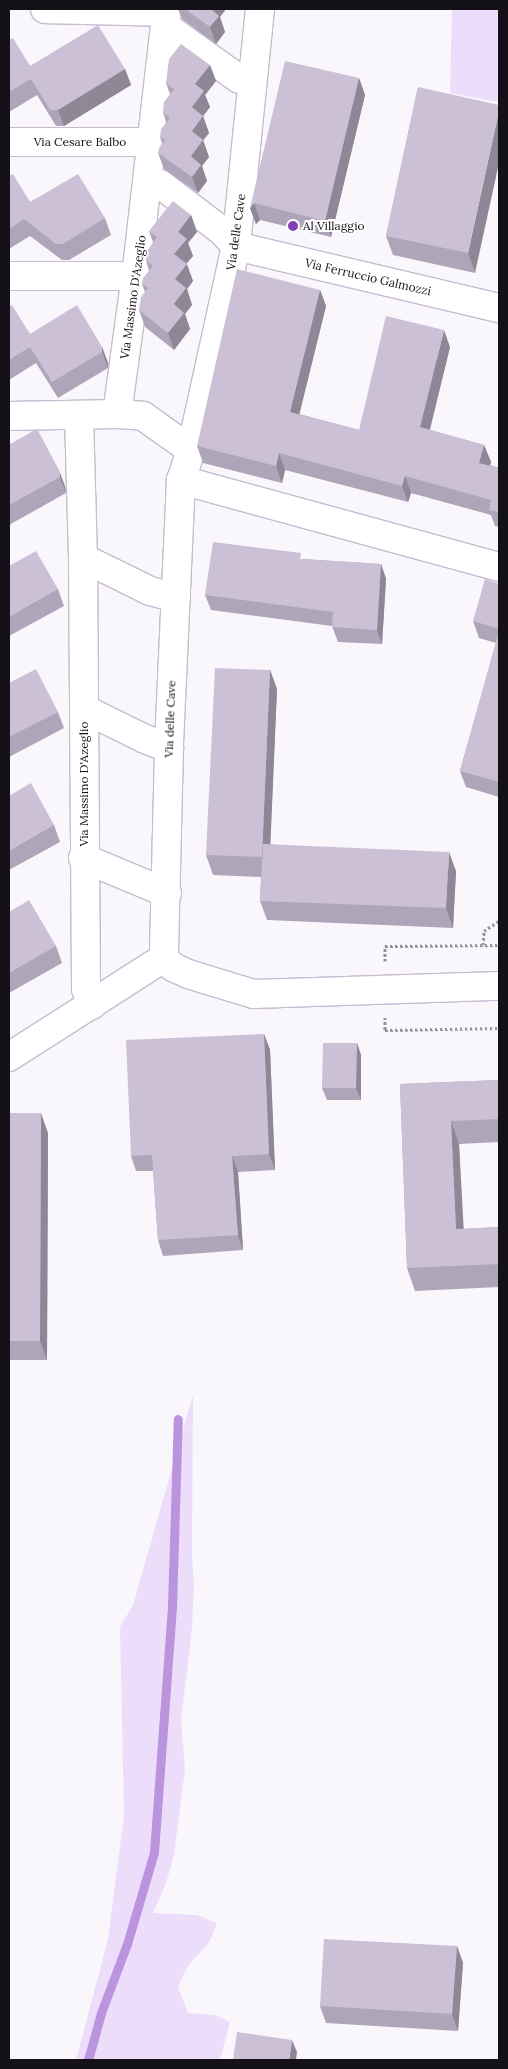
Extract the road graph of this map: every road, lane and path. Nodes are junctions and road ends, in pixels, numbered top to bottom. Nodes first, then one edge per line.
1 (45, 9) edge
2 (260, 9) edge
3 (166, 16) edge
4 (240, 79) dead end
5 (9, 142) edge
6 (152, 142) junction
7 (148, 181) junction
8 (236, 246) junction
9 (9, 276) edge
10 (136, 276) junction
11 (499, 308) edge
12 (116, 414) junction
13 (79, 415) junction
14 (9, 416) edge
15 (191, 450) junction
16 (181, 480) junction
17 (83, 558) junction
18 (499, 567) edge
19 (176, 598) junction
20 (84, 709) junction
21 (169, 748) junction
22 (83, 858) junction
23 (167, 893) junction
24 (499, 921) edge
25 (483, 945) dead end
26 (164, 958) junction
27 (499, 986) edge
28 (92, 1005) junction
29 (9, 1057) edge

1 - 3 street
2 - 8 street, Via delle Cave
3 - 4 street
3 - 6 street, Via Massimo D'Azeglio
5 - 6 street, Via Cesare Balbo
6 - 7 street, Via Massimo D'Azeglio
7 - 8 street
7 - 10 street, Via Massimo D'Azeglio
8 - 11 street, Via Ferruccio Galmozzi
8 - 15 street, Via delle Cave
9 - 10 street
10 - 12 street, Via Massimo D'Azeglio
12 - 13 street
12 - 15 street
13 - 14 street
13 - 17 street, Via Massimo D'Azeglio
15 - 16 street, Via delle Cave
16 - 18 street
16 - 19 street, Via delle Cave
17 - 19 street
17 - 20 street, Via Massimo D'Azeglio
19 - 21 street, Via delle Cave
20 - 21 street, Via Massimo D'Azeglio
20 - 22 street, Via Massimo D'Azeglio
21 - 23 street, Via delle Cave
22 - 23 street, Via Massimo D'Azeglio
22 - 28 street, Via Massimo D'Azeglio
23 - 26 street, Via delle Cave
24 - 25 path
26 - 27 street
26 - 28 street
28 - 29 street

